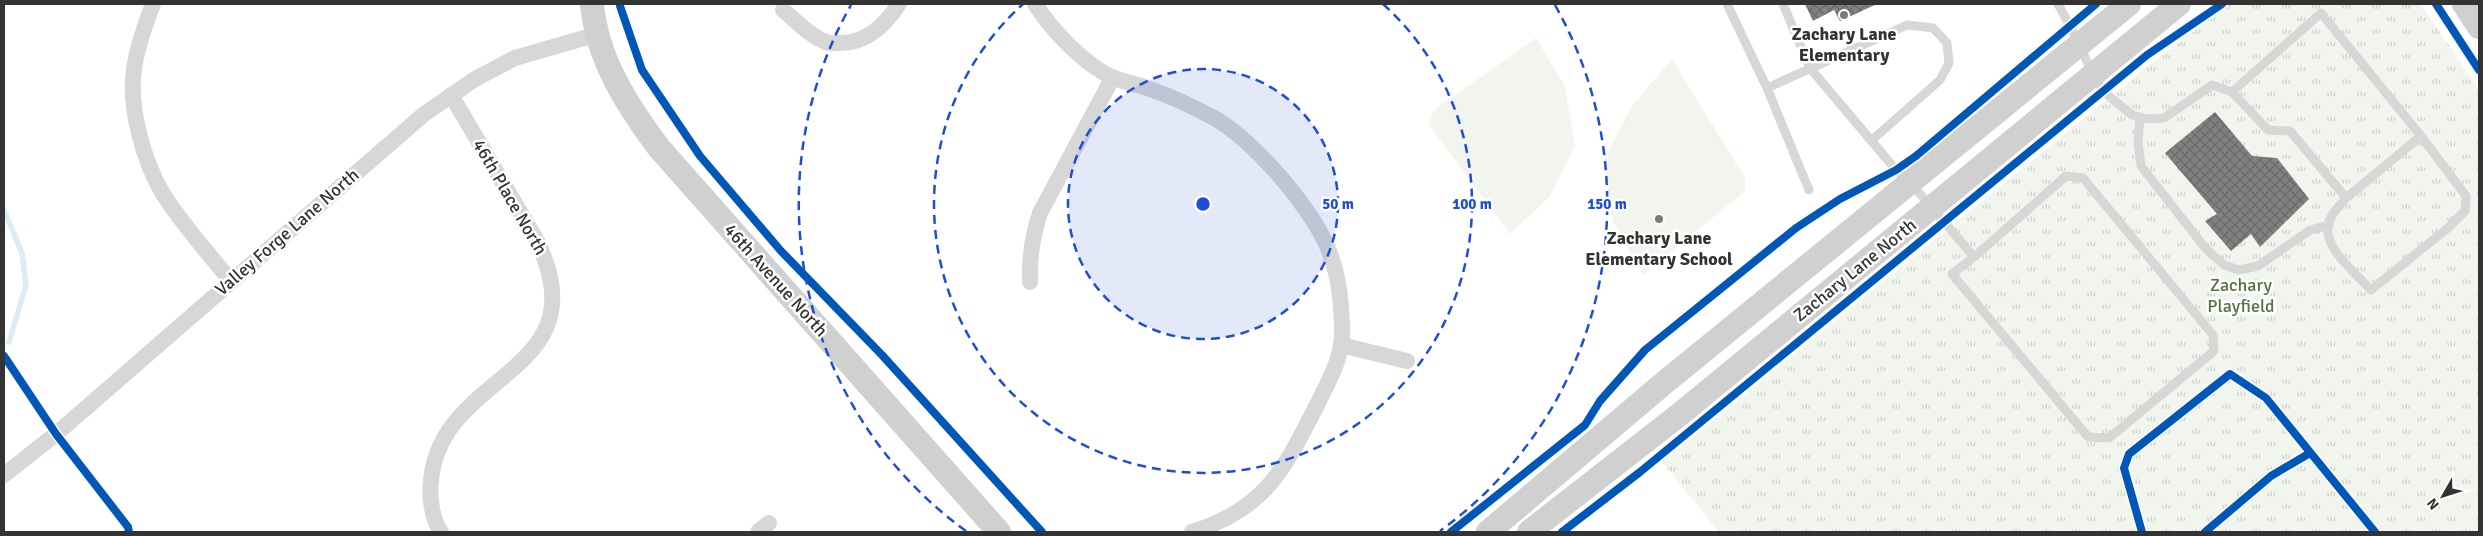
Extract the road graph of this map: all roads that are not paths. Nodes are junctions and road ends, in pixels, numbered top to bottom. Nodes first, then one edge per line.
1 (153, 4) edge
2 (592, 4) edge
3 (900, 4) edge
4 (1035, 4) edge
5 (1727, 4) edge
6 (1783, 4) edge
7 (2058, 4) edge
8 (2128, 4) edge
9 (2179, 4) edge
10 (2464, 4) edge
11 (783, 10) dead end
12 (2479, 27) edge
13 (598, 34) junction
14 (2079, 43) junction
15 (1810, 68) junction
16 (2092, 74) junction
17 (1113, 78) junction
18 (1767, 88) junction
19 (2232, 92) junction
20 (451, 95) junction
21 (2140, 117) junction
22 (2421, 136) junction
23 (1871, 141) junction
24 (1909, 181) junction
25 (1809, 190) dead end
26 (2346, 198) junction
27 (1931, 208) junction
28 (2328, 225) junction
29 (1974, 256) junction
30 (231, 281) junction
31 (1030, 282) dead end
32 (1341, 345) junction
33 (1407, 362) dead end
34 (4, 475) edge
35 (439, 530) edge
36 (999, 532) edge
37 (1192, 532) edge
38 (1488, 532) edge
39 (1529, 532) edge

1 - 30 street
2 - 13 street, 46th Avenue North
3 - 11 street
4 - 17 street
5 - 18 lane
6 - 15 lane
7 - 14 lane
8 - 14 street, Zachary Lane North
9 - 16 street, Zachary Lane North
10 - 12 street
13 - 20 street, Valley Forge Lane North
13 - 36 street, 46th Avenue North
14 - 16 lane
14 - 24 street, Zachary Lane North
15 - 18 lane
15 - 23 lane
15 - 23 lane
16 - 21 lane
16 - 27 street, Zachary Lane North
17 - 31 street
17 - 32 street
18 - 25 lane
19 - 21 lane
19 - 22 lane
19 - 26 lane
20 - 30 street, Valley Forge Lane North
20 - 35 street, 46th Place North
21 - 28 lane
22 - 26 lane
22 - 28 lane
23 - 24 lane
24 - 27 lane
24 - 38 street, Zachary Lane North
26 - 28 lane
27 - 29 lane
27 - 39 street, Zachary Lane North
29 - 29 lane
30 - 34 street, Valley Forge Lane North
32 - 33 street
32 - 37 street

